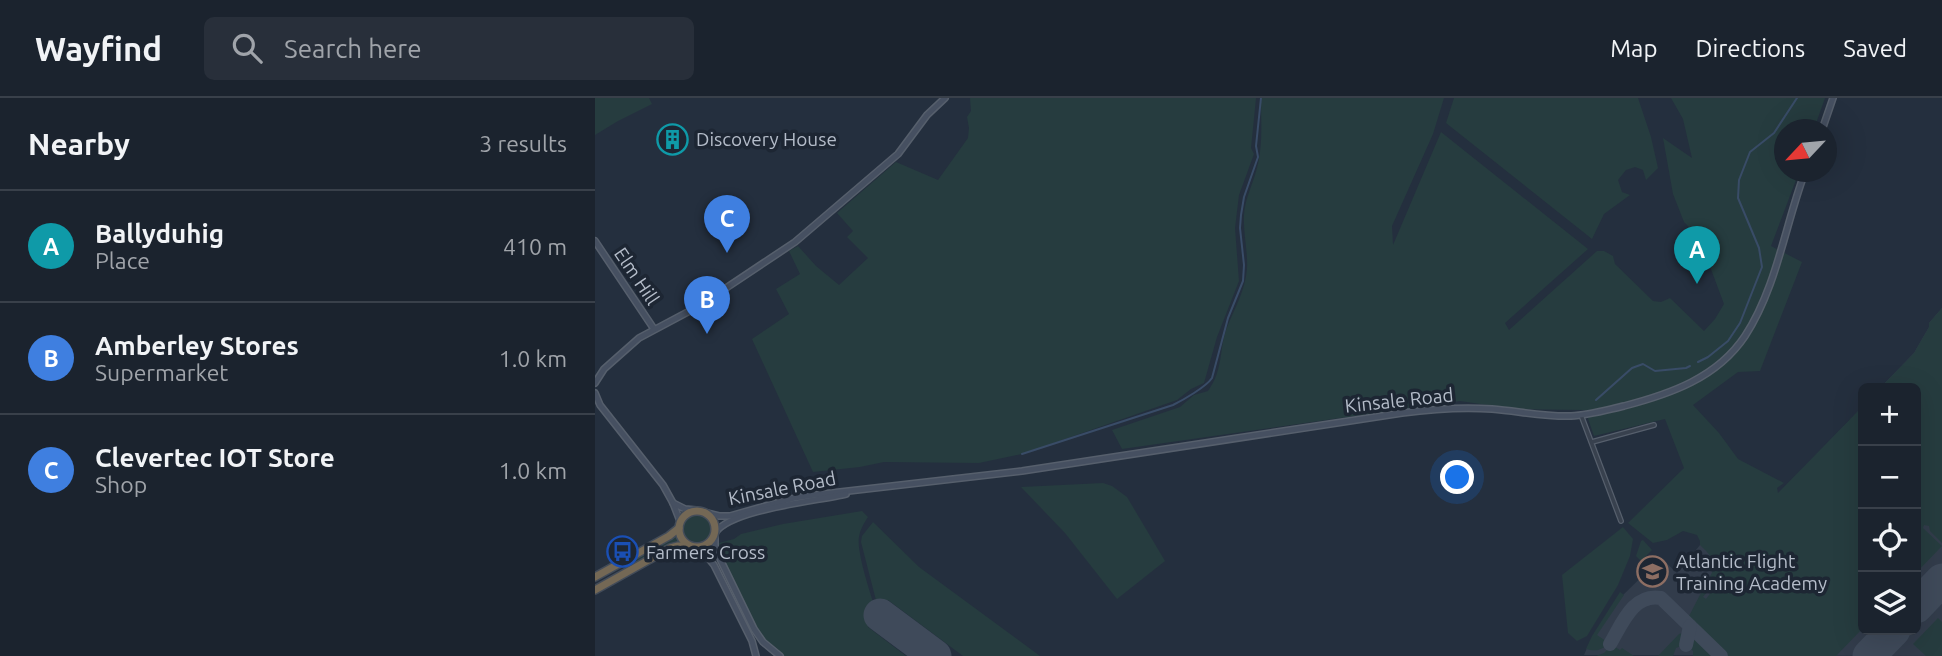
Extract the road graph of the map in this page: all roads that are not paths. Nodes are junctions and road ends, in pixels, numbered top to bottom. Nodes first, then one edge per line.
1 (945, 98) edge
2 (1833, 98) edge
3 (1826, 119) edge
4 (1802, 182) edge
5 (595, 241) edge
6 (654, 328) junction
7 (595, 383) edge
8 (595, 393) edge
9 (1581, 415) junction
10 (1654, 425) dead end
11 (1592, 442) junction
12 (863, 491) junction
13 (673, 503) junction
14 (696, 510) junction
15 (707, 513) junction
16 (1622, 521) dead end
17 (679, 524) junction
18 (715, 533) junction
19 (693, 547) junction
20 (595, 577) edge
21 (595, 590) edge
22 (774, 650) junction
23 (756, 656) edge
24 (780, 656) edge

1 - 6 main road
2 - 3 main road
4 - 9 main road, Kinsale Road
5 - 6 main road, Elm Hill
6 - 7 main road
8 - 13 main road
9 - 11 street
9 - 12 main road, Kinsale Road
10 - 11 street
11 - 16 street
12 - 15 main road, Kinsale Road
12 - 18 main road, Kinsale Road
13 - 14 main road
13 - 17 main road
14 - 15 highway
14 - 17 highway
15 - 18 highway
17 - 19 highway
17 - 20 highway
18 - 19 highway
18 - 22 main road
19 - 21 highway
19 - 23 main road
22 - 23 main road
22 - 24 main road

